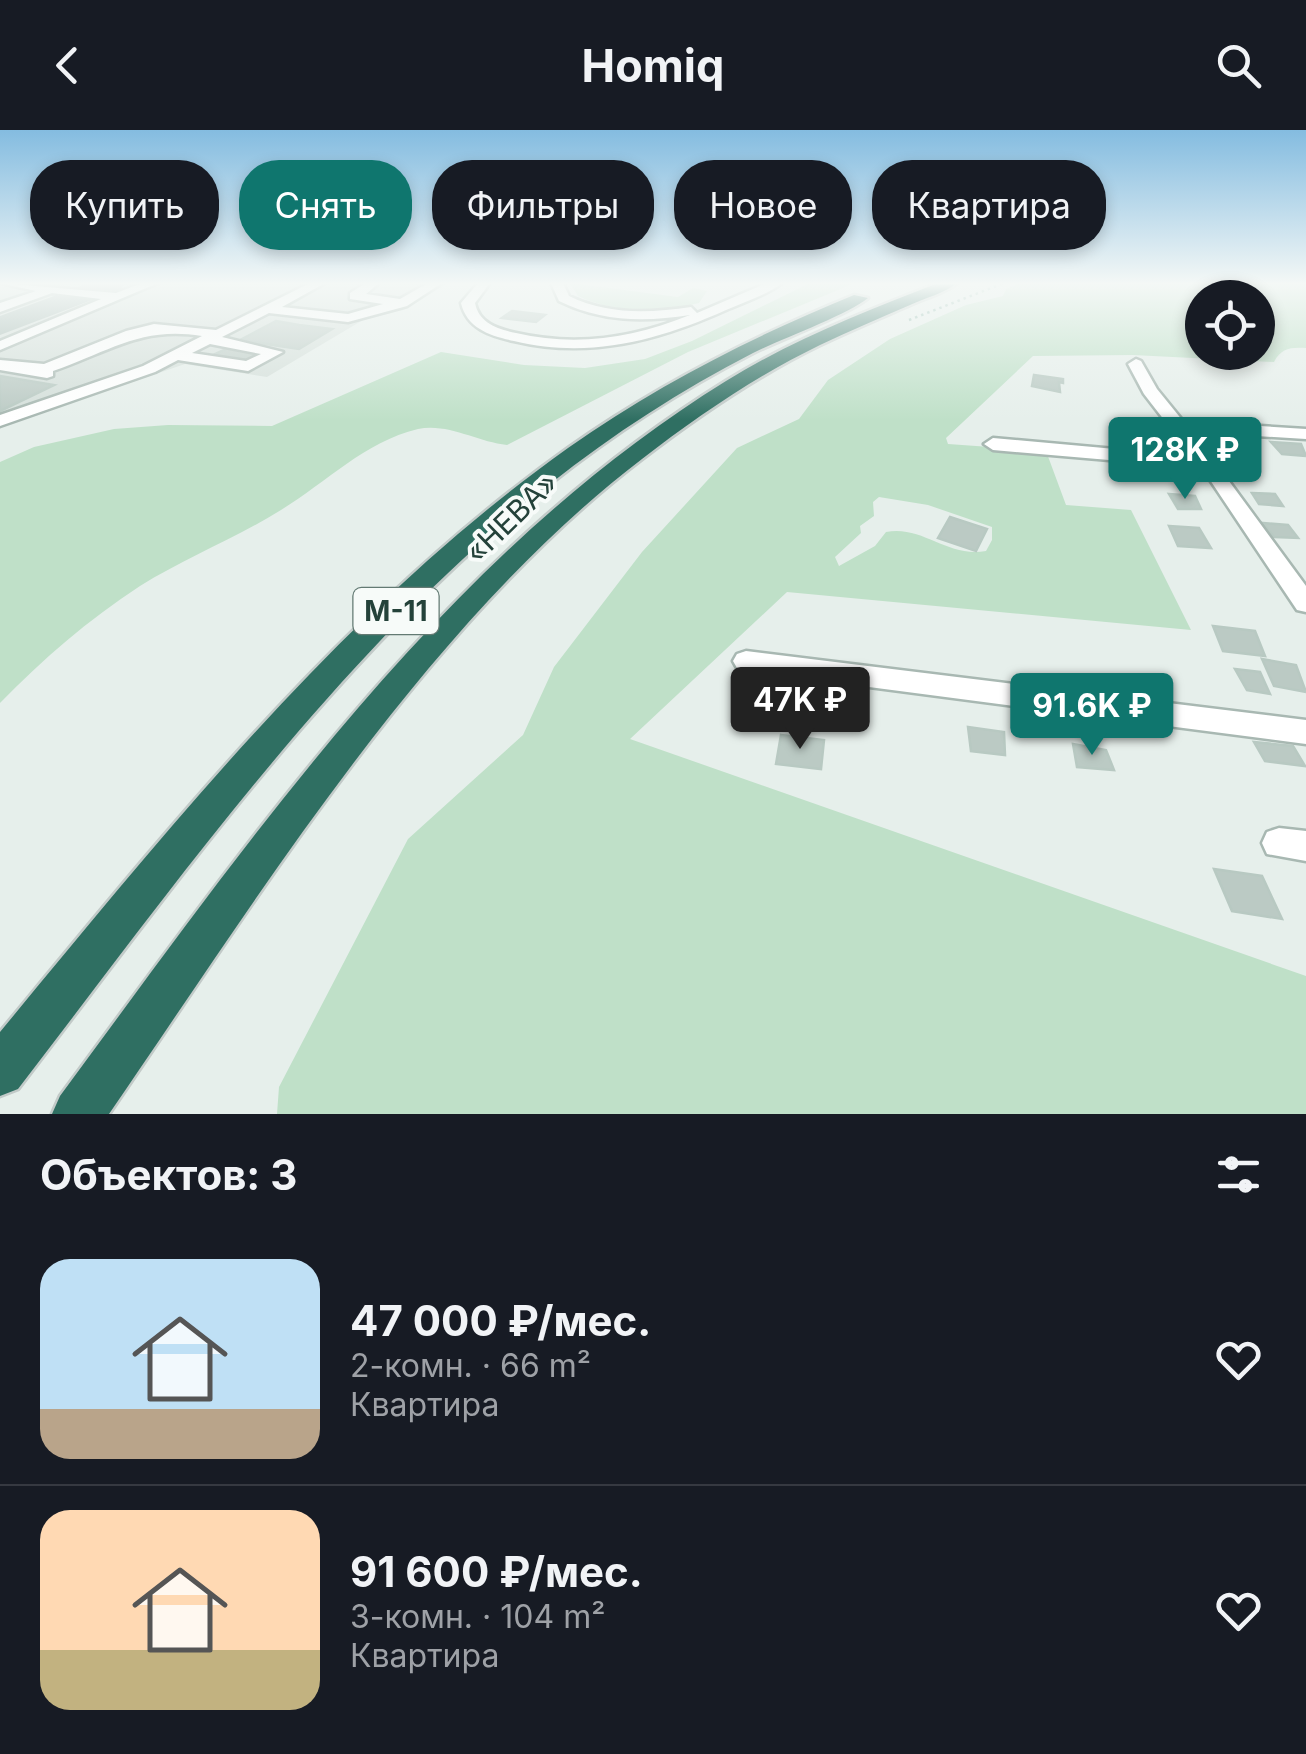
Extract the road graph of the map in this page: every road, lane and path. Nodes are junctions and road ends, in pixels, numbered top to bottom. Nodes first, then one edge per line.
1 (41, 329) edge
2 (154, 329) edge
3 (182, 329) edge
4 (226, 329) edge
5 (488, 329) edge
6 (670, 329) edge
7 (786, 329) edge
8 (840, 329) edge
9 (212, 336) junction
10 (0, 346) edge
11 (175, 355) junction
12 (1136, 364) dead end
13 (0, 365) edge
14 (33, 370) junction
15 (87, 391) junction
16 (0, 421) edge
17 (1180, 426) junction
18 (1306, 434) edge
19 (994, 444) dead end
20 (1208, 462) junction
21 (1306, 604) edge
22 (746, 661) dead end
23 (1306, 732) edge
24 (0, 1071) edge
25 (78, 1114) edge

1 - 10 street
2 - 14 street
3 - 9 street
4 - 9 street
5 - 6 street
7 - 24 highway, «НЕВА» / М-11
8 - 25 highway, «НЕВА» / М-11
9 - 11 street
9 - 11 street
11 - 15 street
12 - 17 street
13 - 14 street
14 - 15 street
15 - 16 street
17 - 18 street
17 - 20 street
19 - 20 street
20 - 21 street
22 - 23 street

